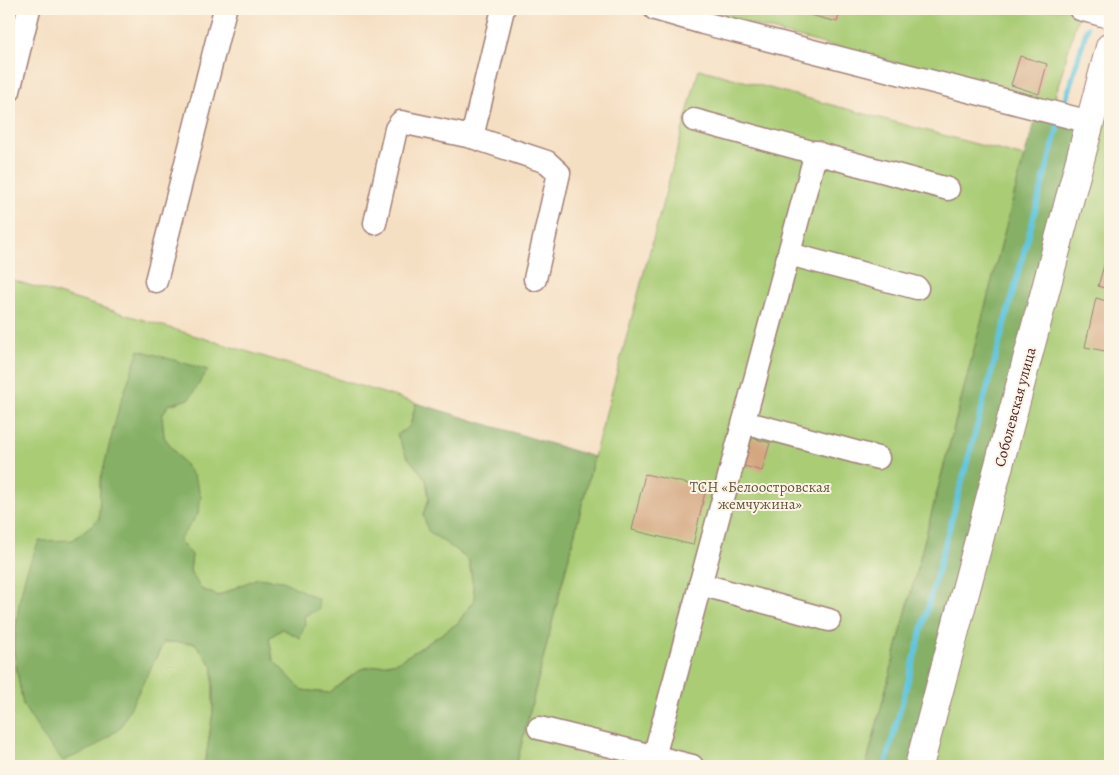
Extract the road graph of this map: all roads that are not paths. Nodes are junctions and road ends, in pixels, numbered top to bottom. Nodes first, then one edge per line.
1 (29, 9) edge
2 (225, 9) edge
3 (503, 9) edge
4 (655, 9) edge
5 (1080, 9) edge
6 (1110, 17) edge
7 (1110, 47) edge
8 (9, 91) edge
9 (694, 120) dead end
10 (1090, 122) junction
11 (472, 138) junction
12 (816, 152) junction
13 (948, 190) dead end
14 (375, 223) dead end
15 (789, 254) junction
16 (535, 279) dead end
17 (156, 281) dead end
18 (917, 288) dead end
19 (744, 422) junction
20 (878, 458) dead end
21 (700, 584) junction
22 (829, 620) dead end
23 (539, 728) dead end
24 (654, 756) junction
25 (692, 766) edge
26 (919, 766) edge

1 - 8 street
2 - 17 street
3 - 11 street
4 - 10 street
5 - 6 street
7 - 10 street, Соболевская улица
9 - 12 street
10 - 26 street, Соболевская улица
11 - 14 street
11 - 16 street
12 - 13 street
12 - 15 street
15 - 18 street
15 - 19 street
19 - 20 street
19 - 21 street
21 - 22 street
21 - 24 street
23 - 24 street
24 - 25 street

